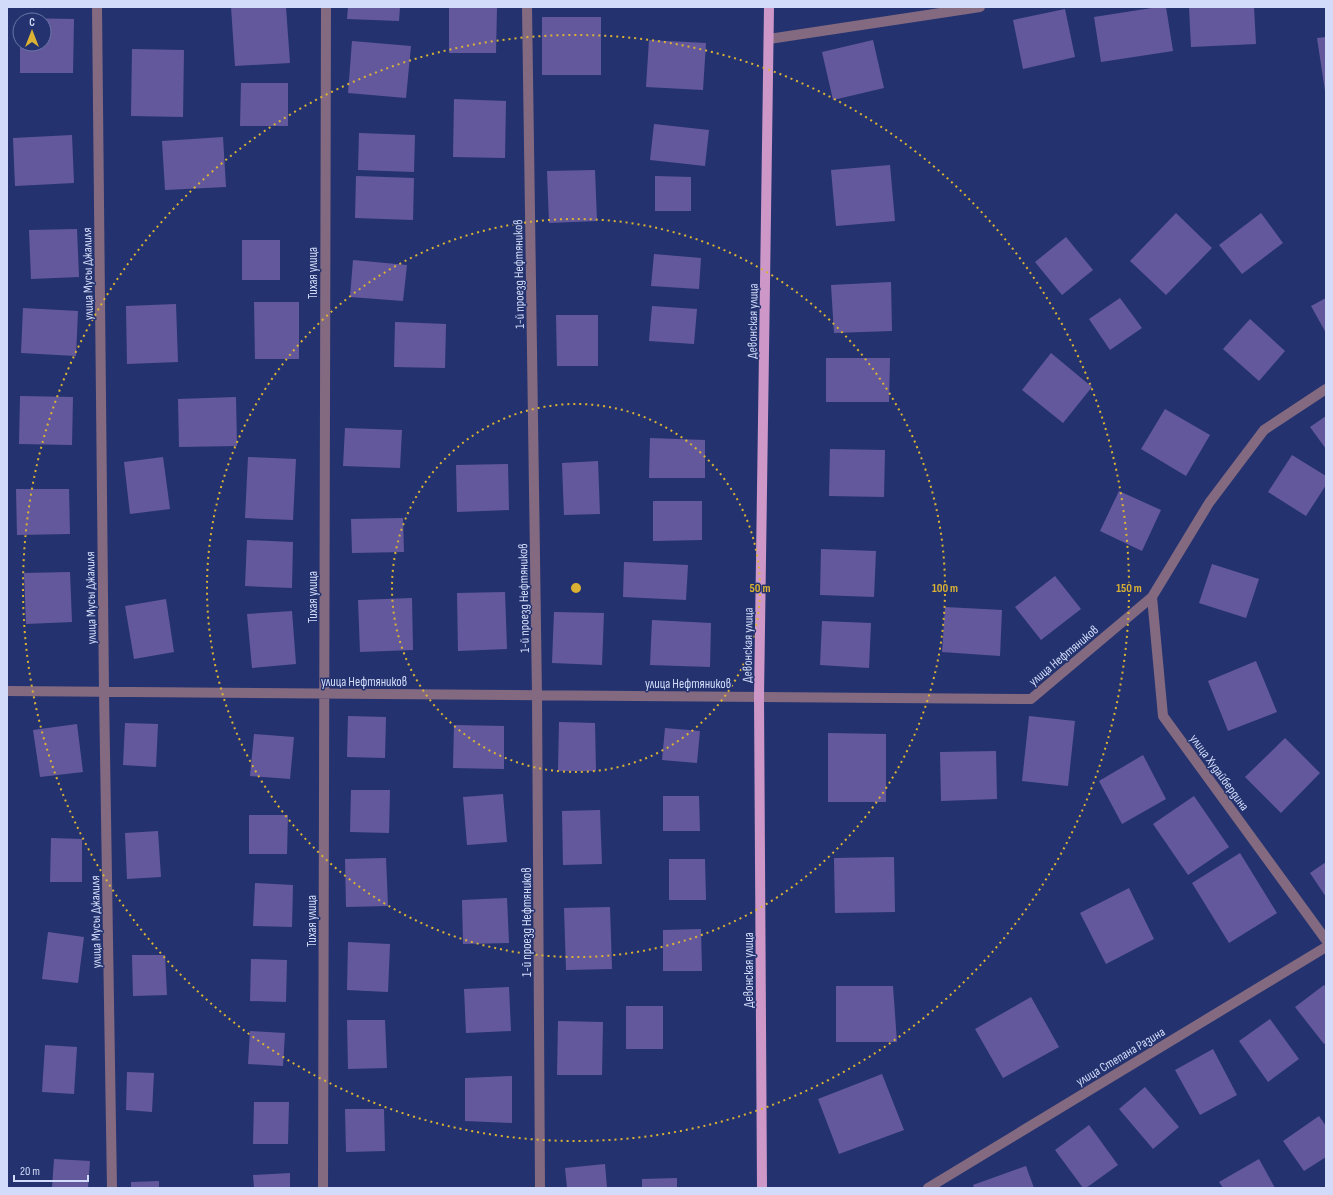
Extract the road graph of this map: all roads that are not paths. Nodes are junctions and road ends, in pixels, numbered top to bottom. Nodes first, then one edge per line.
1 (96, 7) edge
2 (326, 7) edge
3 (527, 7) edge
4 (769, 7) edge
5 (980, 7) edge
6 (769, 39) junction
7 (1326, 389) edge
8 (1152, 597) junction
9 (7, 691) edge
10 (104, 692) junction
11 (324, 694) junction
12 (537, 695) junction
13 (759, 697) junction
14 (1326, 940) edge
15 (1326, 947) edge
16 (112, 1188) edge
17 (323, 1188) edge
18 (540, 1188) edge
19 (762, 1188) edge
20 (928, 1188) edge

1 - 10 street, улица Мусы Джалиля
2 - 11 street, Тихая улица
3 - 12 street, 1-й проезд Нефтяников
4 - 6 main road, Девонская улица
5 - 6 street
6 - 13 main road, Девонская улица
7 - 8 street, улица Нефтяников
8 - 13 street, улица Нефтяников
8 - 14 street, улица Худайбердина
9 - 10 street, улица Нефтяников
10 - 11 street, улица Нефтяников
10 - 16 street, улица Мусы Джалиля
11 - 12 street, улица Нефтяников
11 - 17 street, Тихая улица
12 - 13 street, улица Нефтяников
12 - 18 street, 1-й проезд Нефтяников
13 - 19 main road, Девонская улица
15 - 20 street, улица Степана Разина

